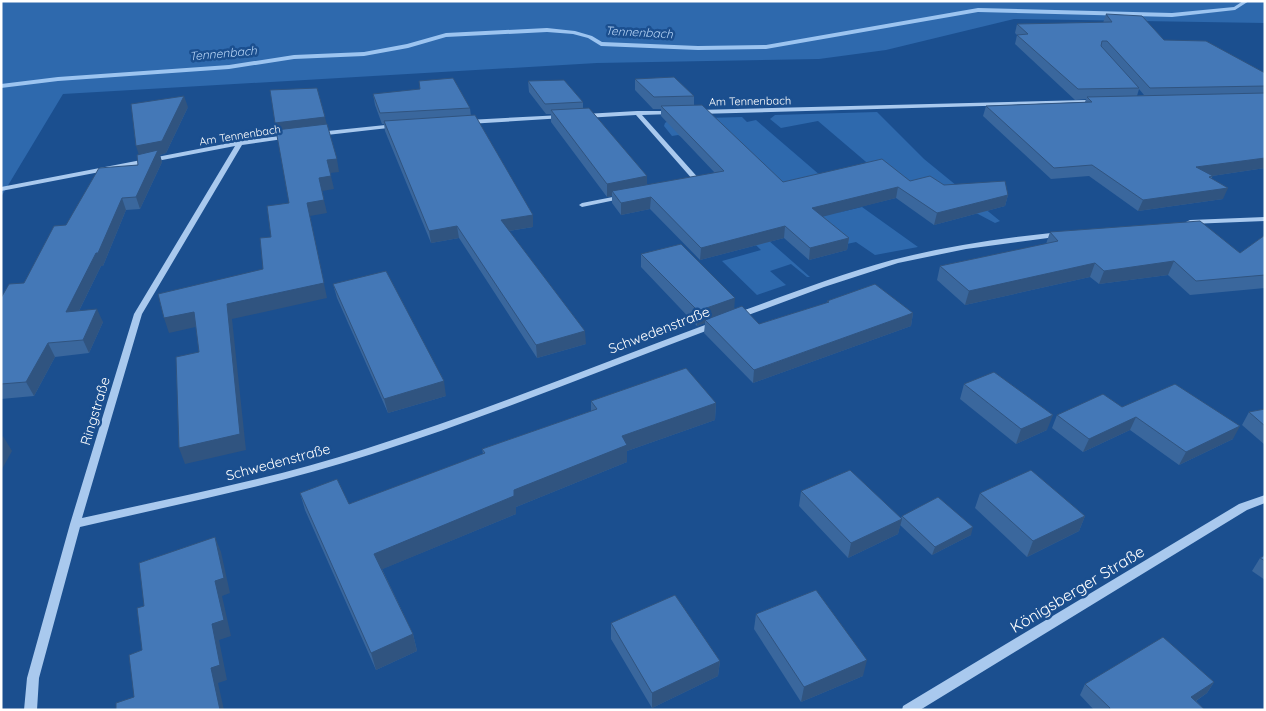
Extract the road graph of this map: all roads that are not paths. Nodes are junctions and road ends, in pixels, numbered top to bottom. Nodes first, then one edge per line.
1 (1095, 102) edge
2 (675, 112) edge
3 (694, 112) edge
4 (637, 113) junction
5 (579, 116) edge
6 (569, 117) edge
7 (465, 122) edge
8 (400, 126) edge
9 (307, 135) edge
10 (297, 136) edge
11 (240, 143) junction
12 (689, 184) edge
13 (1, 190) edge
14 (630, 196) edge
15 (582, 205) dead end
16 (1265, 219) edge
17 (1183, 222) edge
18 (1074, 232) edge
19 (732, 318) edge
20 (722, 321) edge
21 (1265, 499) edge
22 (75, 524) junction
23 (30, 710) edge
24 (908, 710) edge

1 - 3 street, Am Tennenbach
2 - 4 street
4 - 5 street
4 - 12 street
6 - 7 street
8 - 9 street
10 - 11 street, Am Tennenbach
11 - 13 street, Am Tennenbach
11 - 22 street, Ringstraße
14 - 15 street
16 - 17 street
18 - 19 street, Schwedenstraße
20 - 22 street, Schwedenstraße
21 - 24 street, Königsberger Straße
22 - 23 street, Ringstraße

